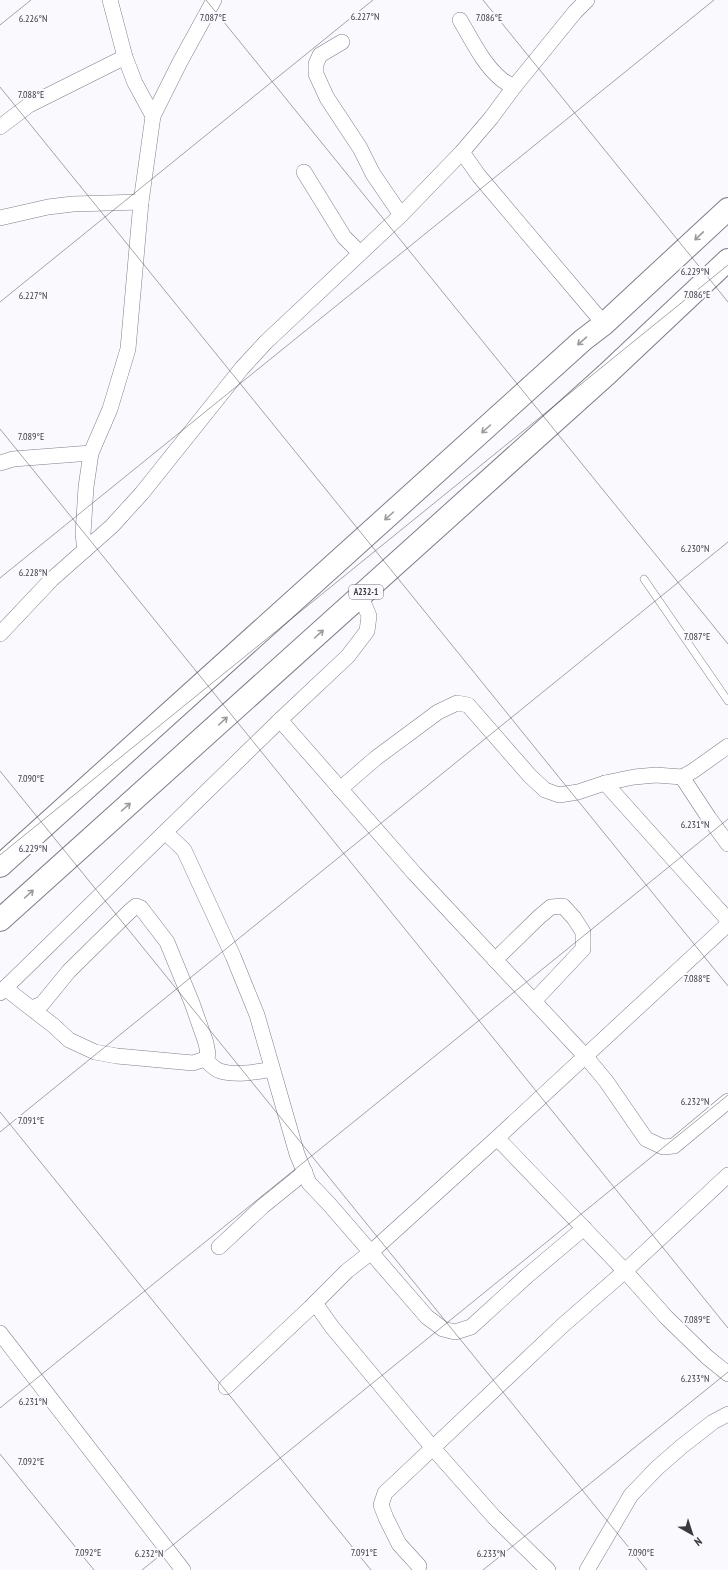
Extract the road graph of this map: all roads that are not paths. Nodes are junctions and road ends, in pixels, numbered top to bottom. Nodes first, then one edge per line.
1 (110, 0) edge
2 (214, 0) edge
3 (587, 0) edge
4 (460, 20) dead end
5 (342, 42) dead end
6 (125, 57) junction
7 (514, 87) junction
8 (153, 116) junction
9 (0, 127) edge
10 (462, 152) junction
11 (304, 172) dead end
12 (141, 202) junction
13 (728, 209) edge
14 (401, 214) junction
15 (0, 218) edge
16 (360, 253) junction
17 (728, 260) edge
18 (604, 324) junction
19 (91, 453) junction
20 (0, 463) edge
21 (85, 550) junction
22 (644, 579) dead end
23 (361, 597) junction
24 (0, 634) edge
25 (728, 701) edge
26 (280, 720) junction
27 (728, 746) edge
28 (682, 777) junction
29 (606, 783) junction
30 (340, 789) junction
31 (165, 832) junction
32 (728, 844) edge
33 (0, 866) edge
34 (0, 920) edge
35 (728, 920) edge
36 (728, 924) edge
37 (495, 960) junction
38 (3, 991) edge
39 (534, 1001) junction
40 (32, 1008) junction
41 (586, 1057) junction
42 (205, 1059) junction
43 (272, 1069) junction
44 (728, 1101) edge
45 (497, 1138) junction
46 (305, 1172) junction
47 (728, 1175) edge
48 (584, 1228) junction
49 (219, 1247) dead end
50 (370, 1253) junction
51 (625, 1271) junction
52 (315, 1303) junction
53 (0, 1333) edge
54 (728, 1374) edge
55 (226, 1387) dead end
56 (728, 1414) edge
57 (432, 1447) junction
58 (419, 1566) dead end
59 (183, 1570) edge
60 (548, 1570) edge
61 (587, 1570) edge

1 - 6 street
2 - 8 street
3 - 7 street
4 - 7 street
5 - 14 street
6 - 8 street
6 - 9 street
7 - 10 street
8 - 12 street
10 - 14 street
10 - 18 street
11 - 16 street
12 - 15 street
12 - 19 street
13 -> 18 highway
14 - 16 street
16 - 21 street
17 - 23 highway, A232-1
18 -> 33 highway
19 - 20 street
19 - 21 street
21 - 24 street
22 - 25 lane
23 - 26 street
34 -> 23 highway, A232-1
26 - 30 street
26 - 31 street
27 - 28 street
28 - 29 street
28 - 32 street
29 - 30 street
29 - 35 street
30 - 37 street
31 - 38 street
31 - 43 street
36 - 41 street
37 - 39 street
37 - 39 street
38 - 40 street
39 - 41 street
40 - 42 street
40 - 42 street
41 - 44 street
41 - 45 street
42 - 43 street
43 - 46 street
45 - 48 street
45 - 50 street
46 - 49 street
46 - 50 street
47 - 51 street
48 - 50 street
48 - 51 street
50 - 52 street
51 - 54 street
51 - 57 street
52 - 55 street
52 - 57 street
53 - 59 street
56 - 61 street
57 - 58 street
57 - 60 street

